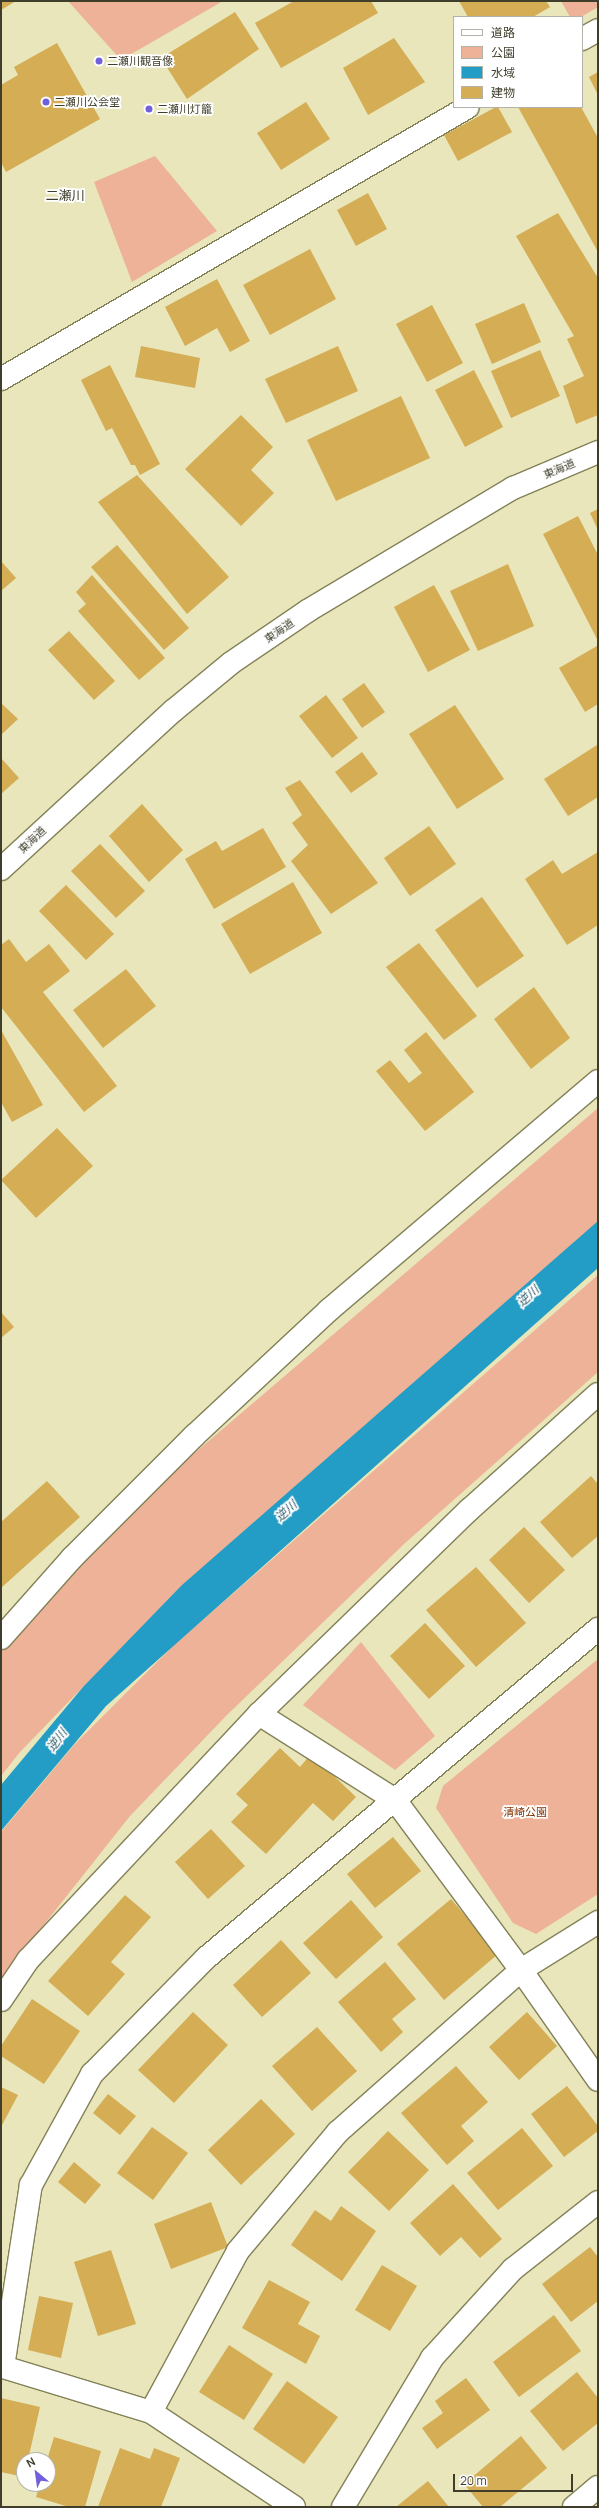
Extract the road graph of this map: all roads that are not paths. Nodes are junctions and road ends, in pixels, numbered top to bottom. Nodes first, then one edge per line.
1 (598, 30) edge
2 (583, 38) edge
3 (466, 108) edge
4 (1, 379) edge
5 (598, 452) edge
6 (1, 869) edge
7 (598, 1081) edge
8 (598, 1394) edge
9 (598, 1629) edge
10 (1, 1638) edge
11 (259, 1714) junction
12 (395, 1800) junction
13 (598, 1922) edge
14 (521, 1970) junction
15 (1, 2000) edge
16 (598, 2080) edge
17 (598, 2202) edge
18 (151, 2412) junction
19 (598, 2487) edge
20 (294, 2507) edge
21 (343, 2507) edge
22 (574, 2507) edge

1 - 2 street
3 - 4 street
5 - 6 street, 東海道
7 - 10 street
8 - 11 street
9 - 12 street
11 - 12 street
11 - 15 street
12 - 14 street
12 - 18 street
13 - 14 street
14 - 16 street
14 - 18 street
17 - 21 street
18 - 20 street
19 - 22 street

